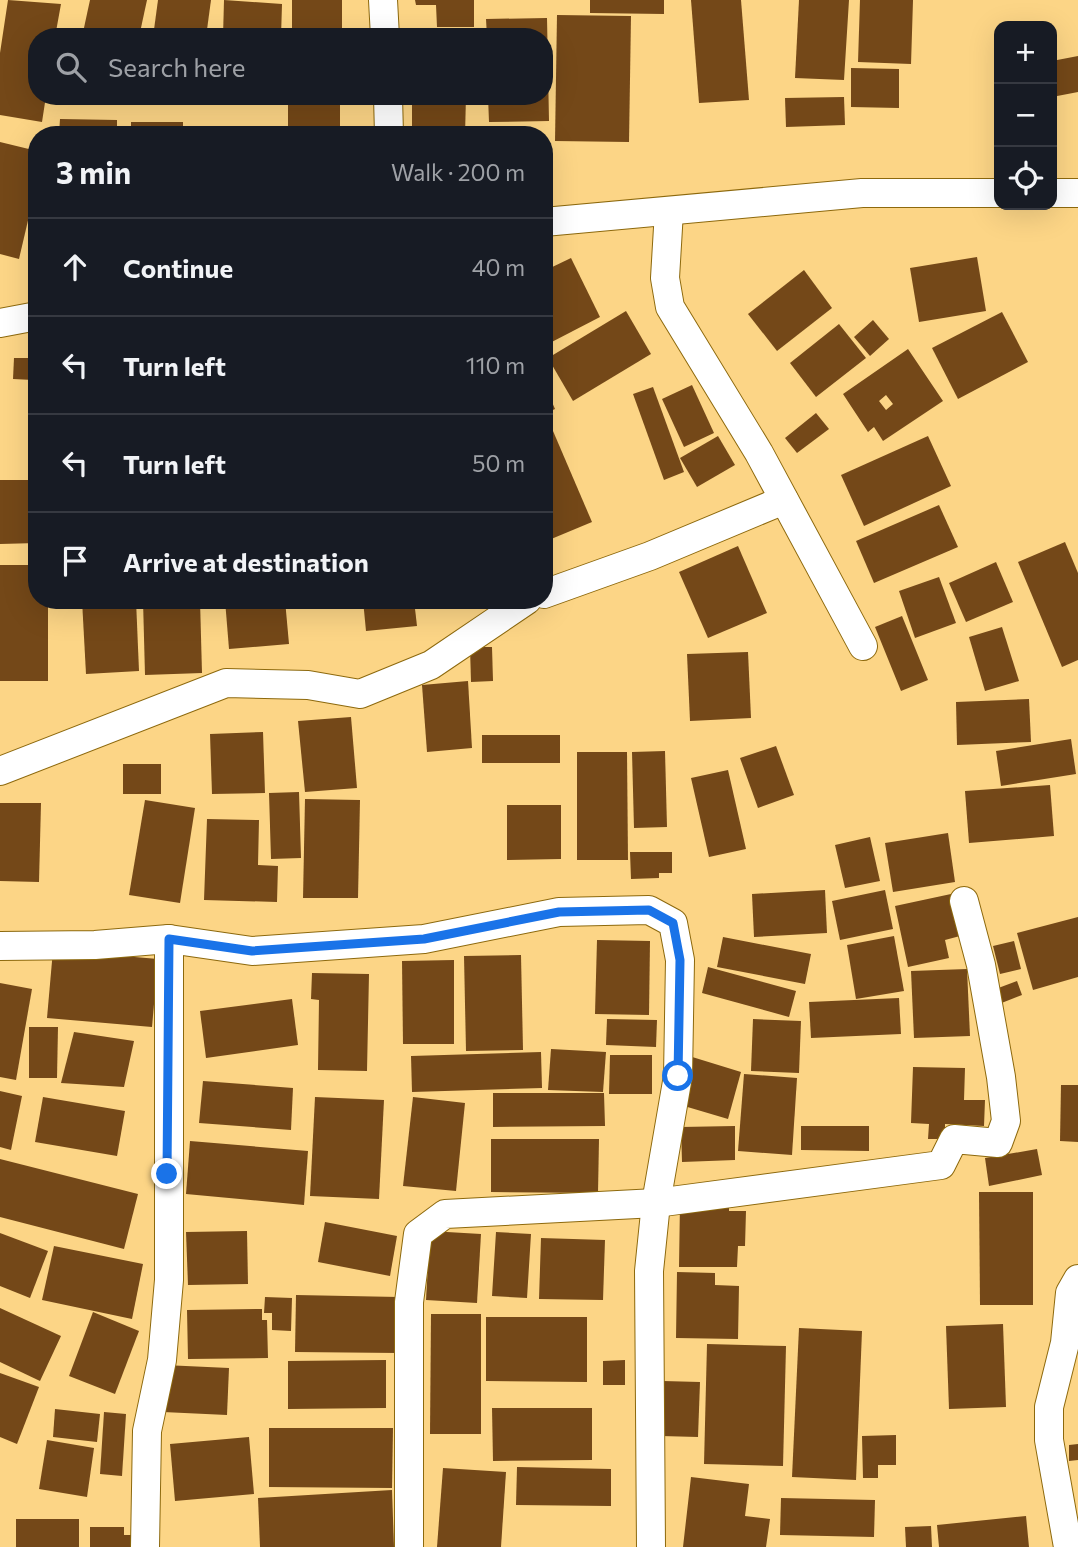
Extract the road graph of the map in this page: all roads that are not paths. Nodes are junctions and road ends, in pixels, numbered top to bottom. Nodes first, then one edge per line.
1 (383, 0) edge
2 (385, 28) edge
3 (387, 105) edge
4 (389, 126) edge
5 (994, 193) edge
6 (1057, 193) edge
7 (1078, 193) edge
8 (669, 211) junction
9 (553, 221) edge
10 (28, 318) edge
11 (0, 323) edge
12 (784, 500) junction
13 (553, 591) edge
14 (514, 609) edge
15 (863, 646) dead end
16 (0, 771) edge
17 (964, 901) dead end
18 (169, 939) junction
19 (0, 946) edge
20 (656, 1203) junction
21 (1078, 1279) edge
22 (145, 1547) edge
23 (409, 1547) edge
24 (651, 1547) edge
25 (1068, 1547) edge

1 - 2 street
3 - 4 street
5 - 8 street
6 - 7 street
8 - 9 street
8 - 12 street
10 - 11 street
12 - 13 street
12 - 15 street
14 - 16 street
17 - 20 street
18 - 19 street
18 - 20 street
18 - 22 street
20 - 23 street
20 - 24 street
21 - 25 street

